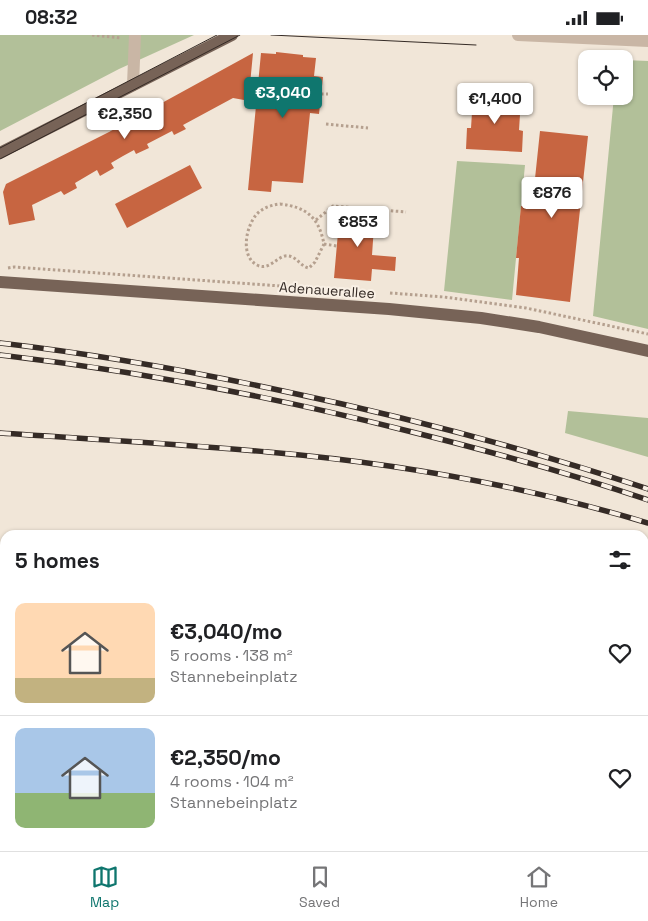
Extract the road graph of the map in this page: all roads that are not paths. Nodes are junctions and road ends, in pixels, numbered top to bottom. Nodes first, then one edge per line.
1 (232, 35) edge
2 (518, 35) edge
3 (134, 37) edge
4 (595, 37) edge
5 (648, 41) edge
6 (133, 85) junction
7 (0, 153) edge
8 (0, 282) edge
9 (648, 351) edge

1 - 6 main road
2 - 4 street
3 - 6 street
4 - 5 street
6 - 7 main road
8 - 9 main road, Adenauerallee

